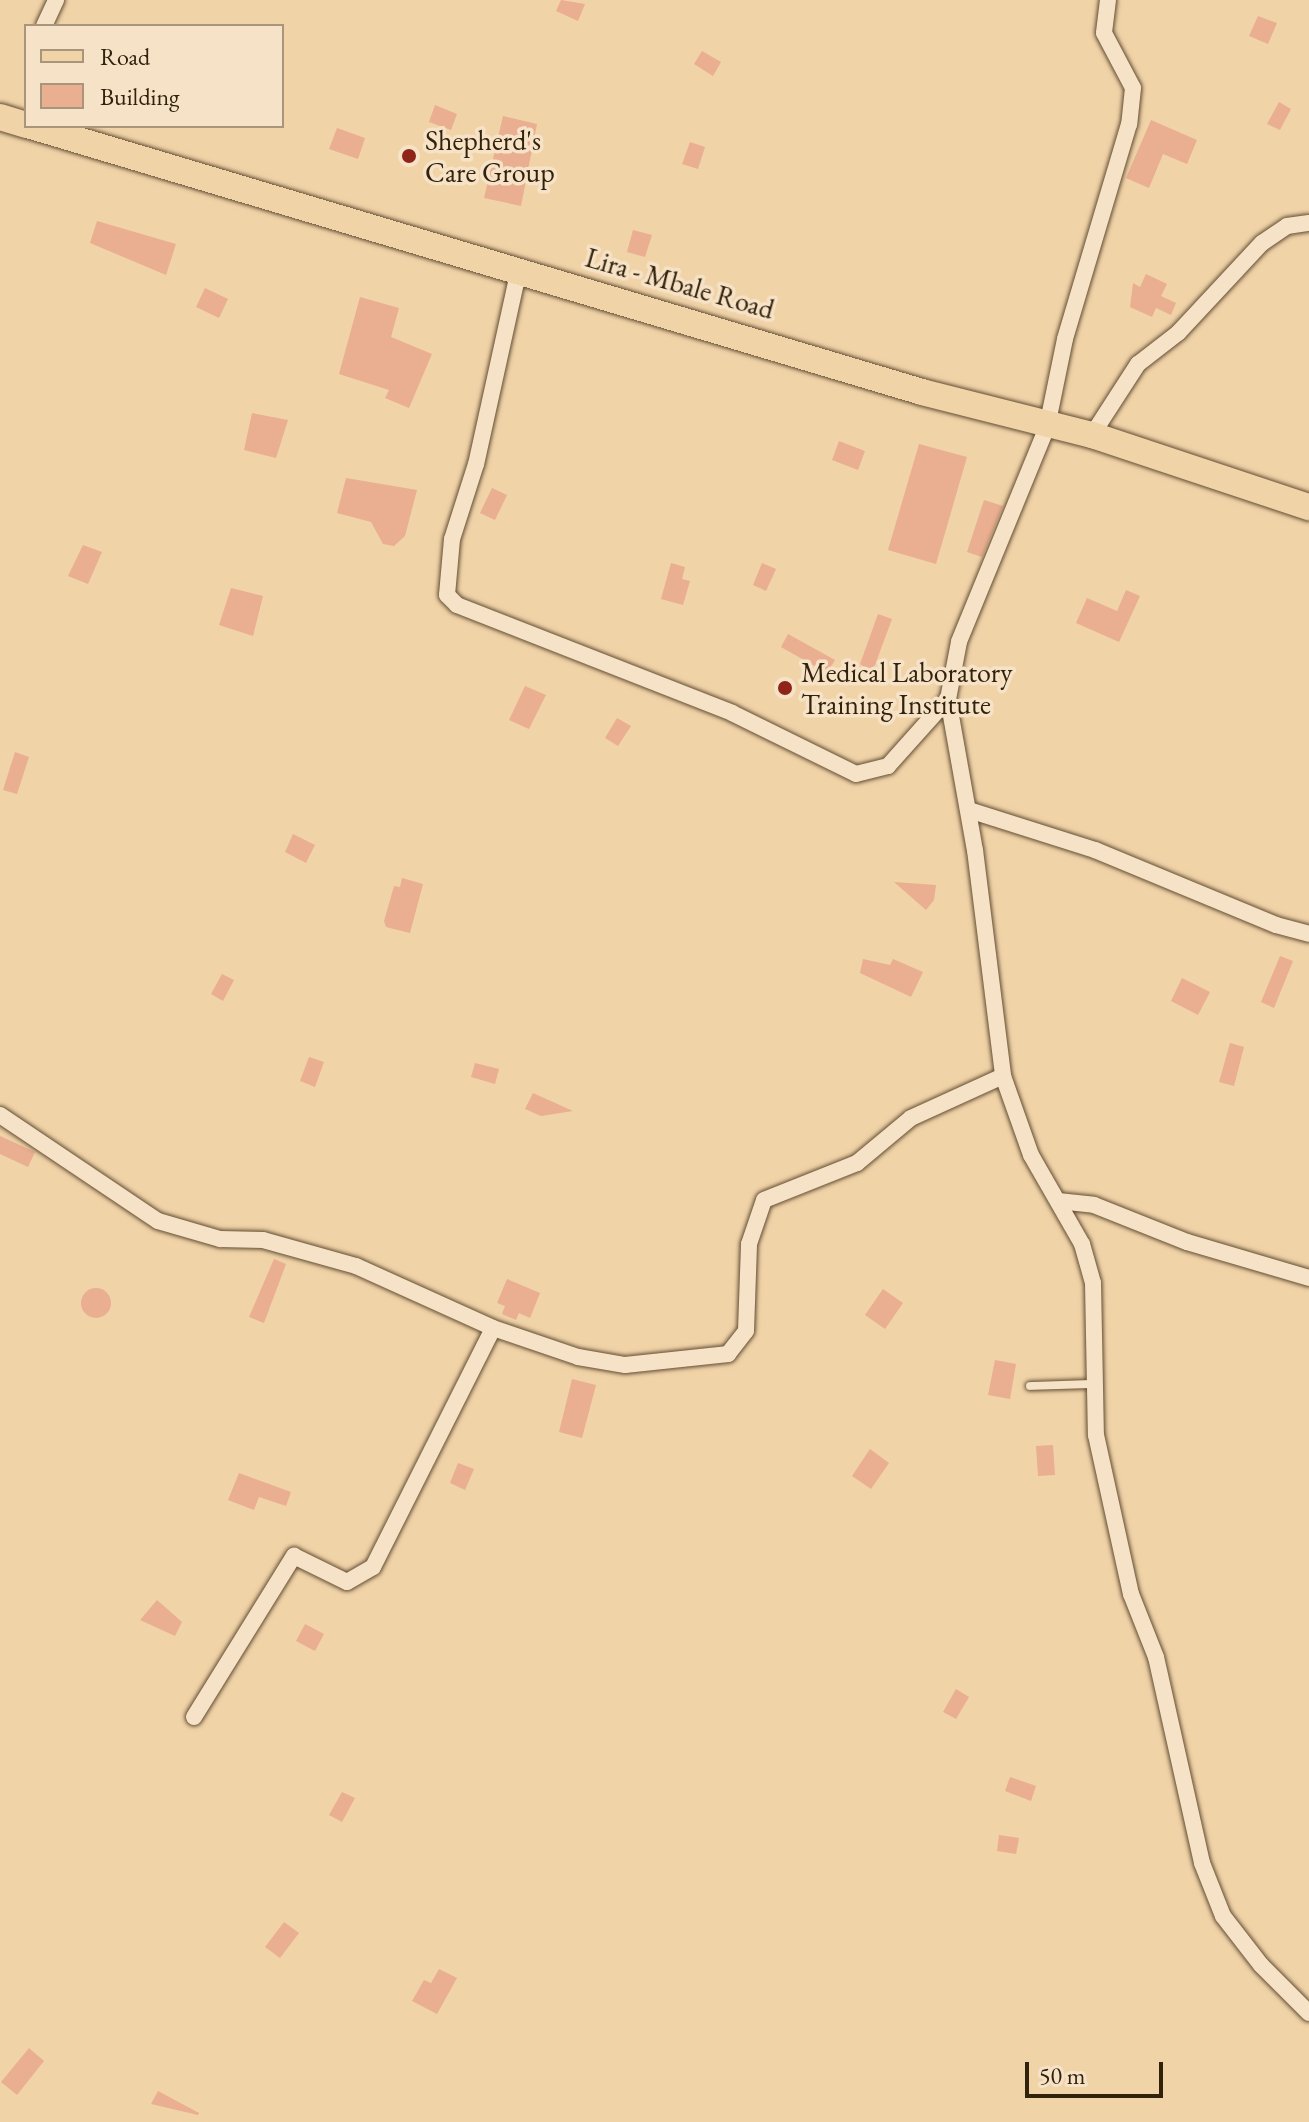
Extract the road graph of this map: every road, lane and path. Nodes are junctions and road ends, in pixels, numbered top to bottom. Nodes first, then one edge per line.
1 (56, 0) edge
2 (1108, 0) edge
3 (45, 24) edge
4 (0, 117) edge
5 (24, 124) edge
6 (37, 128) edge
7 (1309, 223) edge
8 (519, 269) junction
9 (1047, 427) junction
10 (1092, 435) junction
11 (1309, 507) edge
12 (948, 699) junction
13 (969, 810) junction
14 (1309, 934) edge
15 (1003, 1076) junction
16 (0, 1115) edge
17 (1058, 1201) junction
18 (1309, 1278) edge
19 (493, 1328) junction
20 (1094, 1384) junction
21 (1030, 1386) dead end
22 (194, 1717) dead end
23 (1309, 2013) edge

1 - 3 street
2 - 9 street
4 - 5 main road, Lira - Mbale Road
6 - 8 main road, Lira - Mbale Road
7 - 10 street
8 - 9 main road, Lira - Mbale Road
8 - 12 street
9 - 10 main road, Lira - Mbale Road
9 - 12 street
10 - 11 main road, Lira - Mbale Road
12 - 13 street
13 - 14 street
13 - 15 street
15 - 17 street
15 - 19 street
16 - 19 street
17 - 18 street
17 - 20 street
19 - 22 street
20 - 21 lane
20 - 23 street

